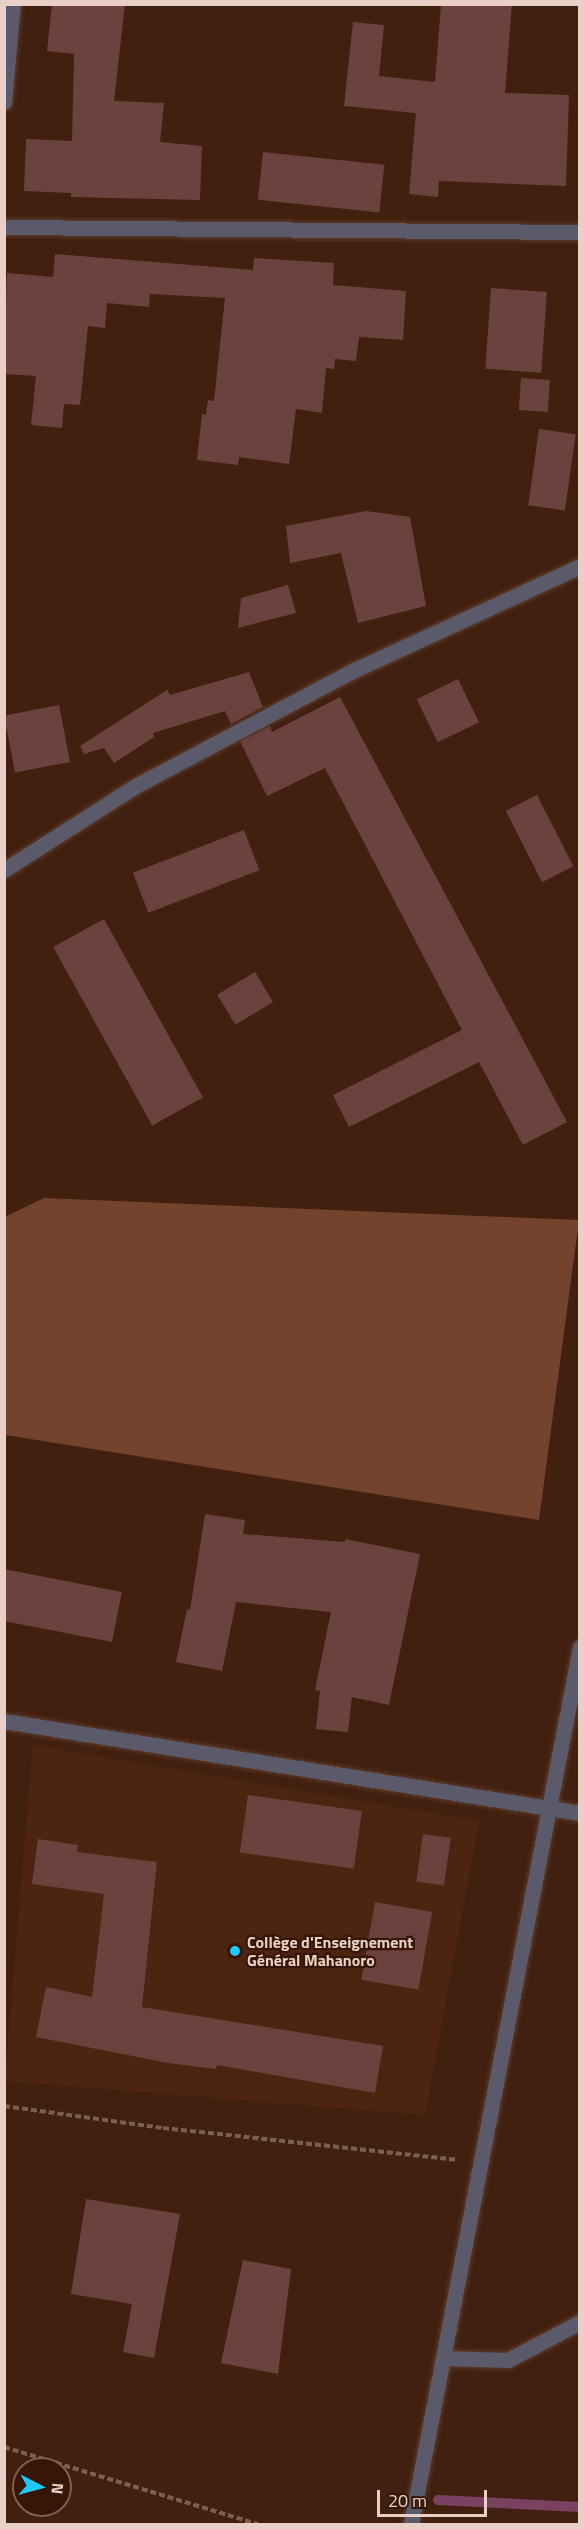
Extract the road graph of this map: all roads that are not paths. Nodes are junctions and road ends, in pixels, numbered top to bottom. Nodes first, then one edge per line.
1 (13, 4) edge
2 (4, 102) edge
3 (4, 227) edge
4 (579, 232) edge
5 (579, 566) edge
6 (4, 870) edge
7 (579, 1647) edge
8 (4, 1721) edge
9 (549, 1809) junction
10 (579, 1813) edge
11 (579, 2322) edge
12 (443, 2358) junction
13 (411, 2524) edge

1 - 2 street
3 - 4 street
5 - 6 street
7 - 9 street
8 - 9 street
9 - 10 street
9 - 12 street
11 - 12 street
12 - 13 street

